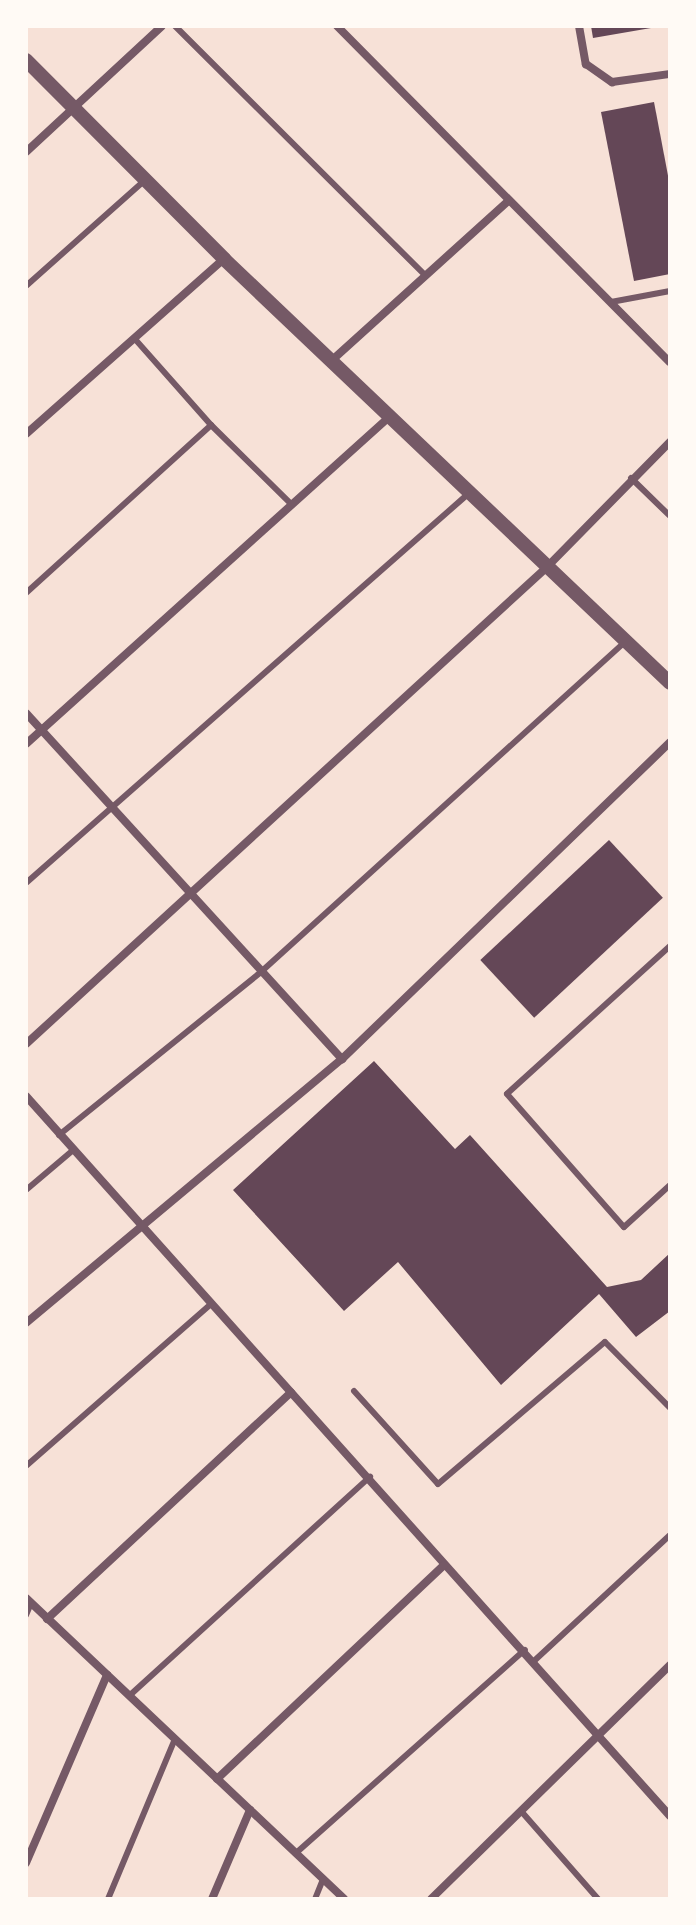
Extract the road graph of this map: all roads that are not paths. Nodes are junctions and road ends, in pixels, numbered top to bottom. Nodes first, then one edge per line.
1 (162, 26) edge
2 (175, 26) edge
3 (337, 26) edge
4 (579, 26) edge
5 (26, 60) edge
6 (670, 74) edge
7 (74, 108) junction
8 (26, 152) edge
9 (146, 179) junction
10 (509, 200) junction
11 (224, 259) junction
12 (425, 275) junction
13 (26, 286) edge
14 (670, 291) edge
15 (611, 302) junction
16 (135, 339) junction
17 (330, 362) junction
18 (670, 362) edge
19 (388, 418) junction
20 (211, 425) junction
21 (26, 434) edge
22 (670, 442) edge
23 (631, 478) junction
24 (468, 494) junction
25 (291, 504) junction
26 (670, 516) edge
27 (546, 568) junction
28 (26, 593) edge
29 (625, 642) junction
30 (670, 683) edge
31 (26, 713) edge
32 (42, 731) junction
33 (670, 742) edge
34 (26, 744) edge
35 (112, 807) junction
36 (26, 883) edge
37 (192, 895) junction
38 (670, 946) edge
39 (262, 971) junction
40 (26, 1044) edge
41 (342, 1059) junction
42 (26, 1096) edge
43 (59, 1135) junction
44 (72, 1151) junction
45 (670, 1185) edge
46 (26, 1190) edge
47 (143, 1224) junction
48 (212, 1303) junction
49 (26, 1323) edge
50 (354, 1391) dead end
51 (291, 1392) junction
52 (670, 1408) edge
53 (26, 1466) edge
54 (370, 1477) junction
55 (670, 1535) edge
56 (444, 1565) junction
57 (29, 1601) edge
58 (26, 1615) edge
59 (47, 1619) junction
60 (525, 1650) junction
61 (534, 1661) junction
62 (670, 1665) edge
63 (107, 1675) junction
64 (129, 1696) junction
65 (593, 1735) junction
66 (175, 1739) junction
67 (217, 1779) junction
68 (250, 1810) junction
69 (521, 1811) junction
70 (670, 1816) edge
71 (296, 1853) junction
72 (26, 1863) edge
73 (323, 1879) junction
74 (590, 1891) junction
75 (108, 1899) edge
76 (212, 1899) edge
77 (315, 1899) edge
78 (344, 1899) edge
79 (431, 1899) edge
80 (582, 1899) edge
81 (598, 1899) edge

1 - 7 street
2 - 12 lane
3 - 10 street
4 - 6 street
5 - 7 street
7 - 8 street
7 - 9 street
9 - 11 street
9 - 13 lane
10 - 12 street
10 - 15 street
11 - 16 street
11 - 17 street
12 - 17 street
14 - 15 lane
15 - 18 street
16 - 20 lane
16 - 21 street
17 - 19 street
19 - 24 street
19 - 25 street
20 - 25 lane
20 - 28 lane
22 - 23 street
23 - 26 lane
23 - 27 street
24 - 27 street
24 - 35 lane
25 - 32 street
27 - 29 street
27 - 37 street
29 - 30 street
29 - 39 lane
31 - 32 street
32 - 34 street
32 - 35 street
33 - 41 street
35 - 36 lane
35 - 37 street
37 - 39 street
37 - 40 street
38 - 45 lane
39 - 41 street
39 - 43 lane
41 - 47 street
42 - 43 street
43 - 44 street
44 - 46 lane
44 - 47 street
47 - 48 street
47 - 49 street
48 - 51 street
48 - 53 lane
50 - 52 lane
51 - 54 street
51 - 59 street
54 - 56 street
54 - 64 lane
55 - 61 lane
56 - 60 street
56 - 67 street
57 - 58 lane
57 - 59 street
59 - 63 street
60 - 61 street
60 - 71 lane
61 - 65 street
62 - 65 street
63 - 64 street
63 - 72 street
64 - 66 street
65 - 69 street
65 - 70 street
66 - 67 street
66 - 75 lane
67 - 68 street
68 - 71 street
68 - 76 street
69 - 74 lane
69 - 79 street
71 - 73 street
73 - 77 lane
73 - 78 street
74 - 80 lane
74 - 81 lane

